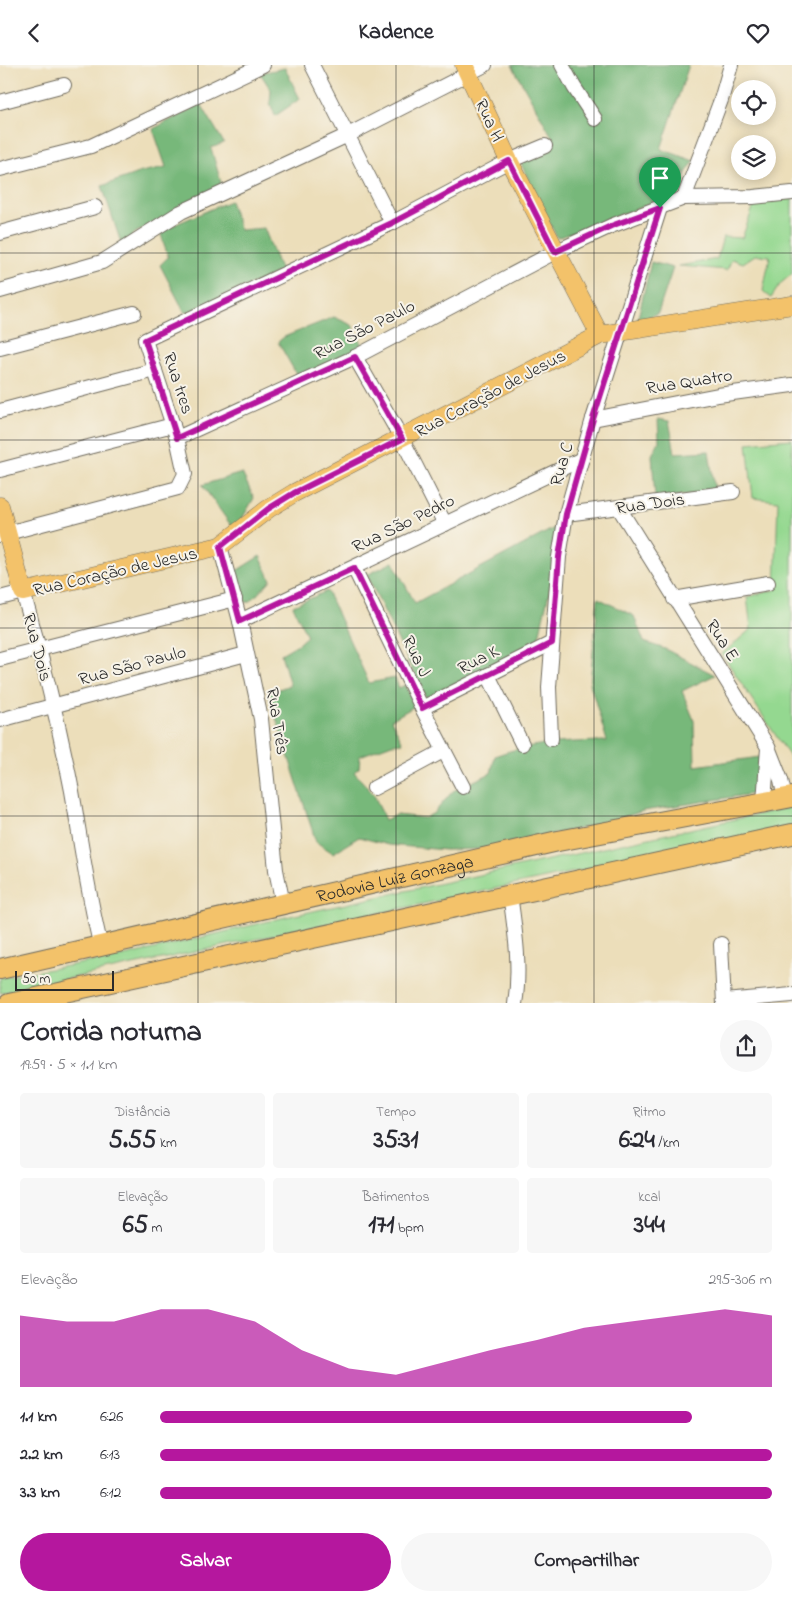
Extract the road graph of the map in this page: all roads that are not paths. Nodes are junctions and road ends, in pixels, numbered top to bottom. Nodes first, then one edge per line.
1 (264, 65) edge
2 (312, 65) edge
3 (485, 65) edge
4 (562, 65) edge
5 (731, 65) edge
6 (466, 69) edge
7 (64, 85) dead end
8 (0, 102) edge
9 (596, 119) dead end
10 (348, 135) junction
11 (544, 146) dead end
12 (509, 161) junction
13 (0, 169) edge
14 (792, 193) edge
15 (684, 198) junction
16 (95, 207) dead end
17 (660, 208) junction
18 (392, 223) junction
19 (0, 233) edge
20 (555, 252) junction
21 (0, 291) edge
22 (792, 305) edge
23 (134, 313) dead end
24 (623, 331) junction
25 (600, 335) junction
26 (0, 348) edge
27 (355, 357) junction
28 (155, 370) junction
29 (792, 385) edge
30 (0, 411) edge
31 (593, 419) junction
32 (175, 432) junction
33 (402, 439) junction
34 (582, 459) junction
35 (0, 471) edge
36 (733, 492) dead end
37 (0, 506) edge
38 (619, 508) junction
39 (566, 514) junction
40 (445, 524) junction
41 (4, 534) edge
42 (220, 547) junction
43 (354, 568) junction
44 (768, 583) dead end
45 (23, 592) junction
46 (0, 598) edge
47 (235, 599) junction
48 (674, 599) junction
49 (240, 621) junction
50 (552, 643) junction
51 (39, 649) junction
52 (246, 654) junction
53 (0, 659) edge
54 (488, 675) junction
55 (54, 707) junction
56 (422, 708) junction
57 (0, 720) edge
58 (550, 739) dead end
59 (522, 744) dead end
60 (768, 747) junction
61 (443, 751) junction
62 (463, 787) dead end
63 (374, 788) dead end
64 (788, 797) edge
65 (764, 802) junction
66 (792, 834) edge
67 (510, 895) junction
68 (283, 905) junction
69 (721, 944) dead end
70 (101, 947) junction
71 (0, 969) edge
72 (792, 995) edge
73 (724, 1002) edge
74 (9, 1003) edge
75 (515, 1003) edge

1 - 13 street
2 - 10 street
3 - 6 street
4 - 9 street
5 - 15 street
6 - 10 street
6 - 12 main road, Rua H
7 - 8 street
10 - 18 street
10 - 21 street
11 - 12 street
12 - 18 street
12 - 20 main road, Rua H
14 - 15 street, Rua São Paulo
15 - 17 street, Rua São Paulo
16 - 19 street
17 - 20 street, Rua São Paulo
17 - 24 street, Rua C
18 - 28 street, Rua tres
20 - 25 main road, Rua H
20 - 27 street, Rua São Paulo
22 - 24 main road, Rua Coração de Jesus
23 - 26 street
24 - 25 main road, Rua Coração de Jesus
24 - 31 street, Rua C
25 - 33 main road, Rua Coração de Jesus
27 - 32 street, Rua São Paulo
27 - 33 street
28 - 30 street
28 - 32 street, Rua tres
29 - 31 street, Rua Quatro
31 - 34 street, Rua C
32 - 35 street, Rua São Paulo
32 - 41 street
33 - 40 street
33 - 42 main road, Rua Coração de Jesus
34 - 39 street, Rua C
34 - 40 street, Rua São Pedro
36 - 38 street, Rua Dois
37 - 41 main road, Rua Dois
38 - 39 street, Rua Dois
38 - 48 street, Rua E
39 - 50 street, Rua C
40 - 43 street, Rua São Pedro
41 - 45 main road, Rua Dois
42 - 45 main road, Rua Coração de Jesus
42 - 47 street, Rua Três
43 - 49 street, Rua São Pedro
43 - 56 street, Rua J
44 - 48 street
45 - 46 street
45 - 51 street, Rua Dois
47 - 49 street, Rua Três
47 - 51 street
48 - 60 street, Rua E
49 - 52 street, Rua Três
50 - 54 street, Rua K
50 - 58 street, Rua C
51 - 53 street
51 - 55 street, Rua Dois
52 - 55 street, Rua São Paulo
52 - 68 street, Rua Três
54 - 56 street, Rua K
54 - 59 street
55 - 57 street, Rua São Paulo
55 - 70 street, Rua Dois
56 - 61 street, Rua J
60 - 64 street, Rua E
60 - 65 street
61 - 62 street, Rua J
61 - 63 street
64 - 65 highway, Rodovia Luiz Gonzaga
65 - 68 highway, Rodovia Luiz Gonzaga
66 - 67 highway
67 - 74 highway
67 - 75 street
68 - 70 highway, Rodovia Luiz Gonzaga
69 - 73 street
70 - 71 highway, Rodovia Luiz Gonzaga
72 - 73 street

